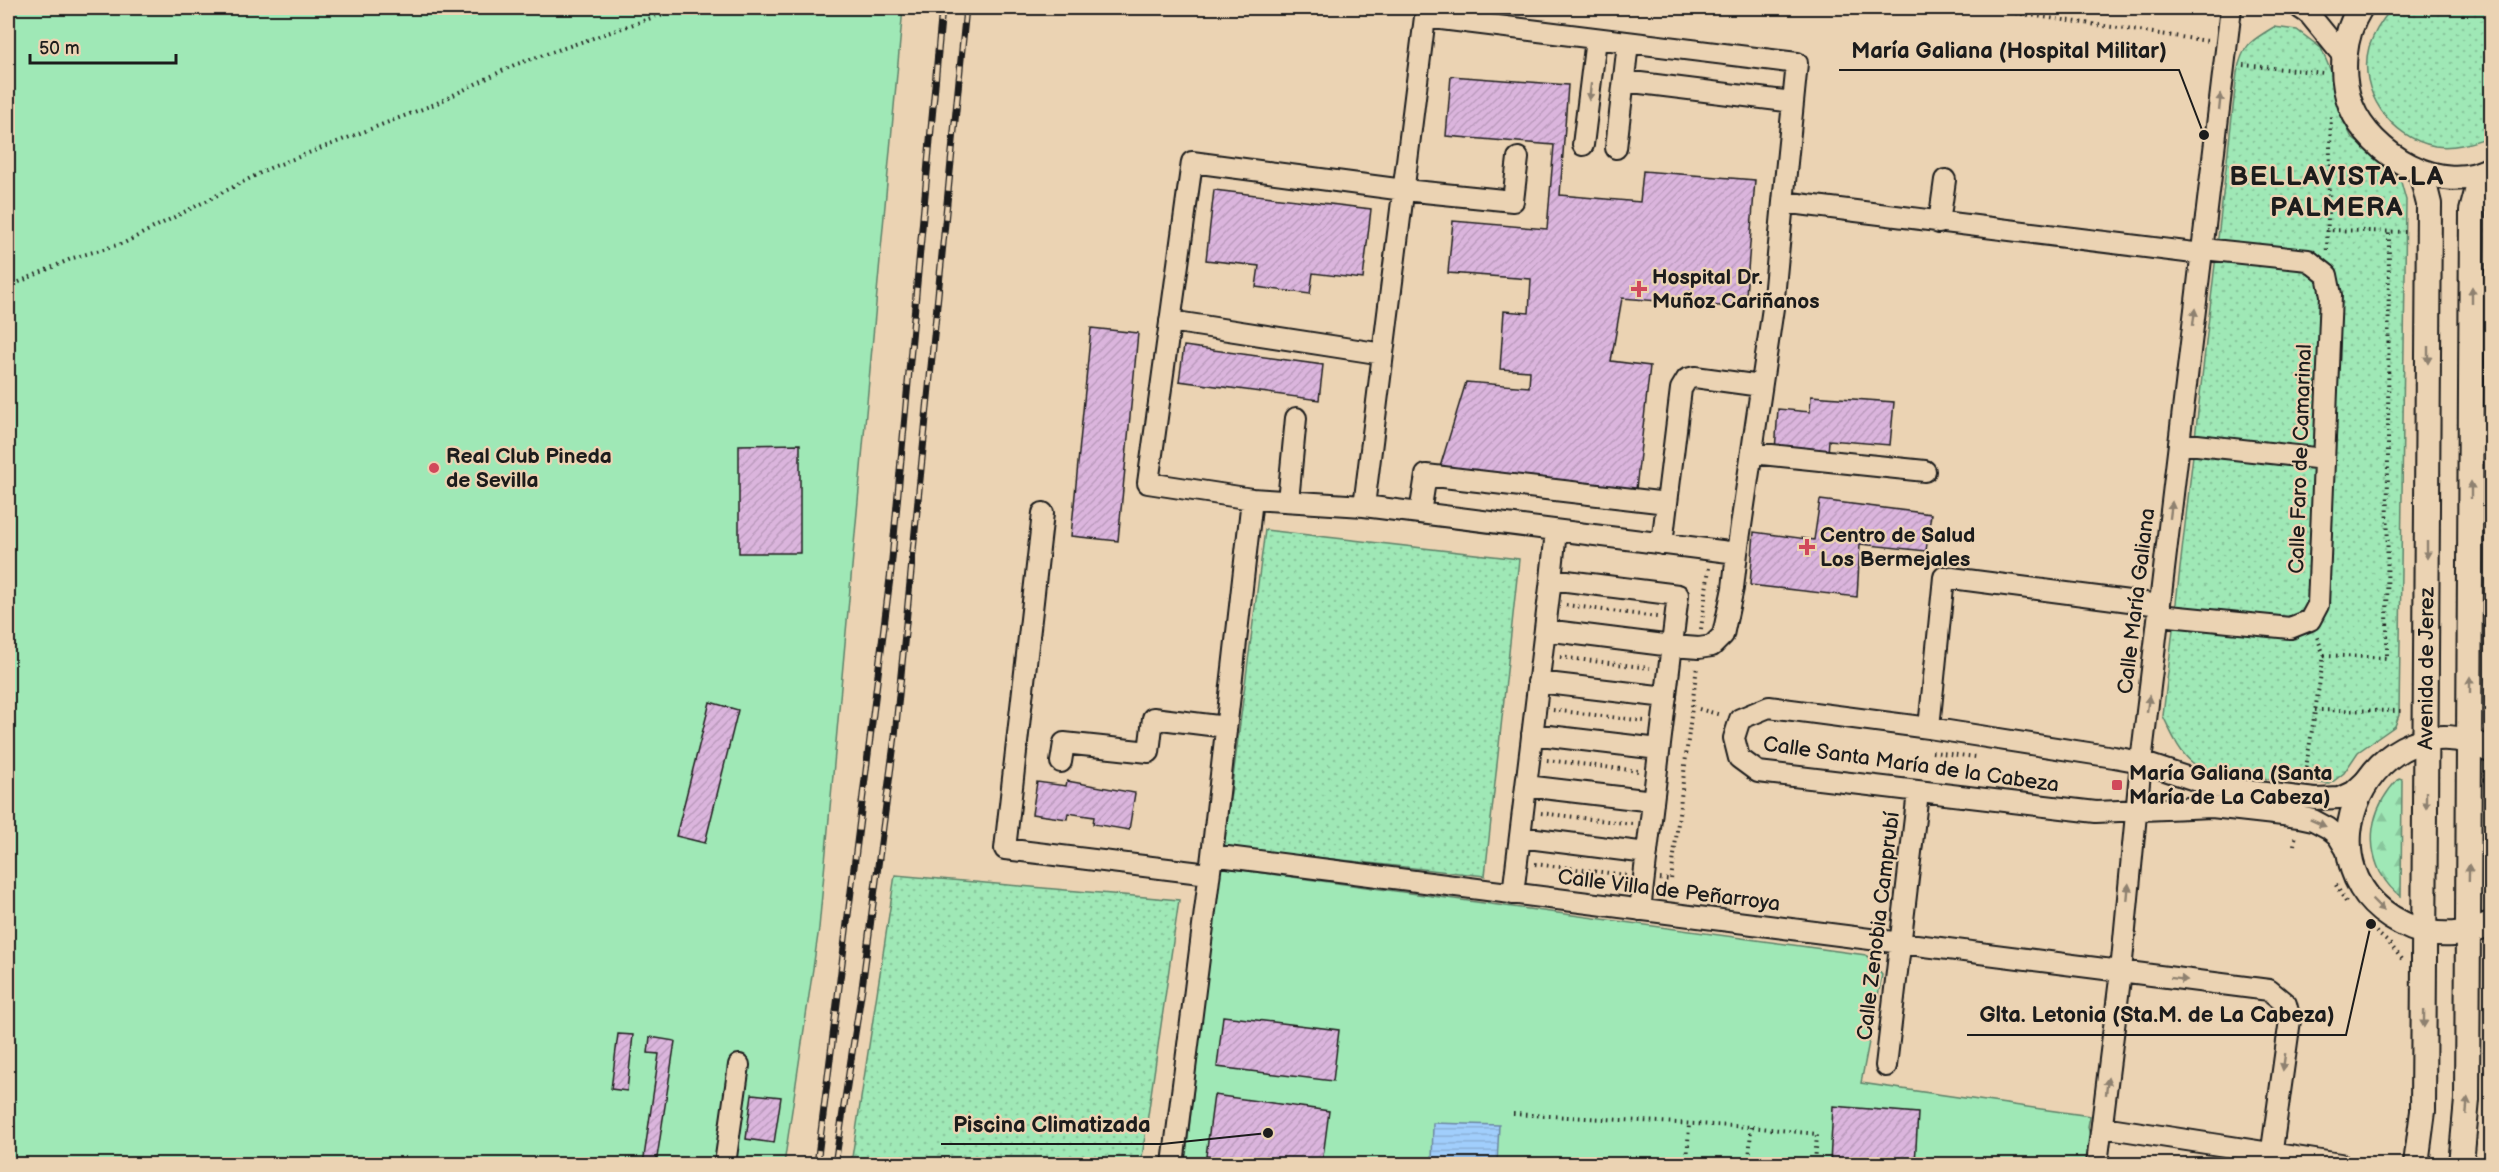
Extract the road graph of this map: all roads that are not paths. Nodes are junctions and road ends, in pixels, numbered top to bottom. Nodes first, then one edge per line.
1 (2231, 8) edge
2 (2244, 8) edge
3 (2300, 8) edge
4 (2360, 8) edge
5 (1596, 39) junction
6 (1628, 43) junction
7 (2226, 53) junction
8 (2338, 65) junction
9 (1624, 81) junction
10 (1793, 102) junction
11 (1583, 145) dead end
12 (1616, 148) dead end
13 (1518, 158) dead end
14 (2487, 170) edge
15 (2421, 172) junction
16 (1945, 180) dead end
17 (1404, 190) junction
18 (1783, 202) junction
19 (1939, 223) junction
20 (2202, 252) junction
21 (1170, 321) junction
22 (1383, 354) junction
23 (1761, 386) junction
24 (1296, 418) dead end
25 (2179, 443) junction
26 (1752, 453) junction
27 (2324, 459) junction
28 (1925, 471) dead end
29 (1252, 499) junction
30 (1288, 501) junction
31 (1667, 503) junction
32 (1364, 506) junction
33 (1043, 513) dead end
34 (1420, 513) junction
35 (1556, 531) junction
36 (1662, 544) junction
37 (1737, 553) junction
38 (1551, 579) junction
39 (2160, 610) junction
40 (1545, 630) junction
41 (1672, 646) junction
42 (1538, 682) junction
43 (1665, 697) junction
44 (1226, 728) junction
45 (1929, 728) junction
46 (1532, 734) junction
47 (2426, 742) junction
48 (2481, 747) edge
49 (1659, 749) junction
50 (1061, 762) dead end
51 (2141, 762) junction
52 (2368, 778) junction
53 (1526, 786) junction
54 (1918, 792) junction
55 (1653, 801) junction
56 (2136, 812) junction
57 (1520, 837) junction
58 (1647, 853) junction
59 (2351, 858) junction
60 (1210, 870) junction
61 (1513, 894) junction
62 (1640, 910) junction
63 (2492, 923) edge
64 (2425, 932) junction
65 (2468, 932) junction
66 (1900, 944) junction
67 (2121, 971) junction
68 (739, 1065) dead end
69 (1886, 1066) dead end
70 (2103, 1127) junction
71 (2270, 1159) edge
72 (725, 1164) edge
73 (1173, 1164) edge
74 (2097, 1164) edge
75 (2340, 1164) edge
76 (2416, 1164) edge
77 (2461, 1164) edge

1 - 7 street, Calle María Galiana
2 - 7 street, Calle María Galiana
3 - 8 street
4 - 8 main road
5 - 6 street
5 -> 11 street
5 - 17 street
6 - 9 street
6 - 10 street
20 -> 7 street, Calle María Galiana
8 - 15 main road
9 - 10 street
9 - 12 street
10 - 18 street
13 - 17 street
14 - 15 main road
48 -> 14 main road, Avenida de Jerez
15 -> 47 main road, Avenida de Jerez
16 - 19 street
17 - 21 street
17 - 22 street
18 - 19 street
18 - 23 street
19 - 20 street
25 -> 20 street, Calle María Galiana
20 - 27 street, Calle Faro de Camarinal
21 - 22 street
21 - 29 street
22 - 32 street
23 - 26 street
23 - 31 street
24 - 30 street
25 - 27 street
39 -> 25 street, Calle María Galiana
26 - 28 street
26 - 37 street
27 - 39 street, Calle Faro de Camarinal
29 - 30 street
29 - 44 street
30 - 32 street
31 - 34 street
31 - 36 street
32 - 34 street
33 - 60 street, Calle Villa de Peñarroya
34 - 35 street
35 - 36 street
35 - 38 street
36 - 37 street
37 - 41 street
38 - 40 street
38 - 41 street
39 - 45 street
51 -> 39 street, Calle María Galiana
40 - 41 street
40 - 42 street
41 - 43 street
42 - 43 street
42 - 46 street
43 - 49 street
44 - 50 street
44 - 60 street
45 - 51 street, Calle Santa María de la Cabeza
45 - 54 street, Calle Santa María de la Cabeza
46 - 49 street
46 - 53 street
47 - 48 main road
47 - 52 main road
47 -> 64 main road, Avenida de Jerez
65 -> 48 main road, Avenida de Jerez
49 - 55 street
51 - 52 street, Calle Santa María de la Cabeza
51 - 56 street, Calle María Galiana
52 - 59 main road
53 - 55 street
53 - 57 street
54 - 56 street, Calle Santa María de la Cabeza
54 - 66 street, Calle Zenobia Camprubí
55 - 58 street
56 -> 59 street, Calle Santa María de la Cabeza
67 -> 56 street, Calle María Galiana
57 - 58 street
57 - 61 street
58 - 62 street
59 -> 64 main road
60 - 61 street, Calle Villa de Peñarroya
60 - 73 street
61 - 62 street, Calle Villa de Peñarroya
62 - 66 street, Calle Villa de Peñarroya
63 - 65 main road
64 - 65 main road
64 -> 76 main road, Avenida de Jerez
77 -> 65 main road, Avenida de Jerez
66 - 67 street, Calle Villa de Peñarroya
66 - 69 street, Calle Zenobia Camprubí
70 -> 67 street, Calle María Galiana
67 -> 71 street, Calle Villa de Peñarroya
68 - 72 street
70 - 71 street
70 - 74 street, Calle María Galiana
71 - 75 street

